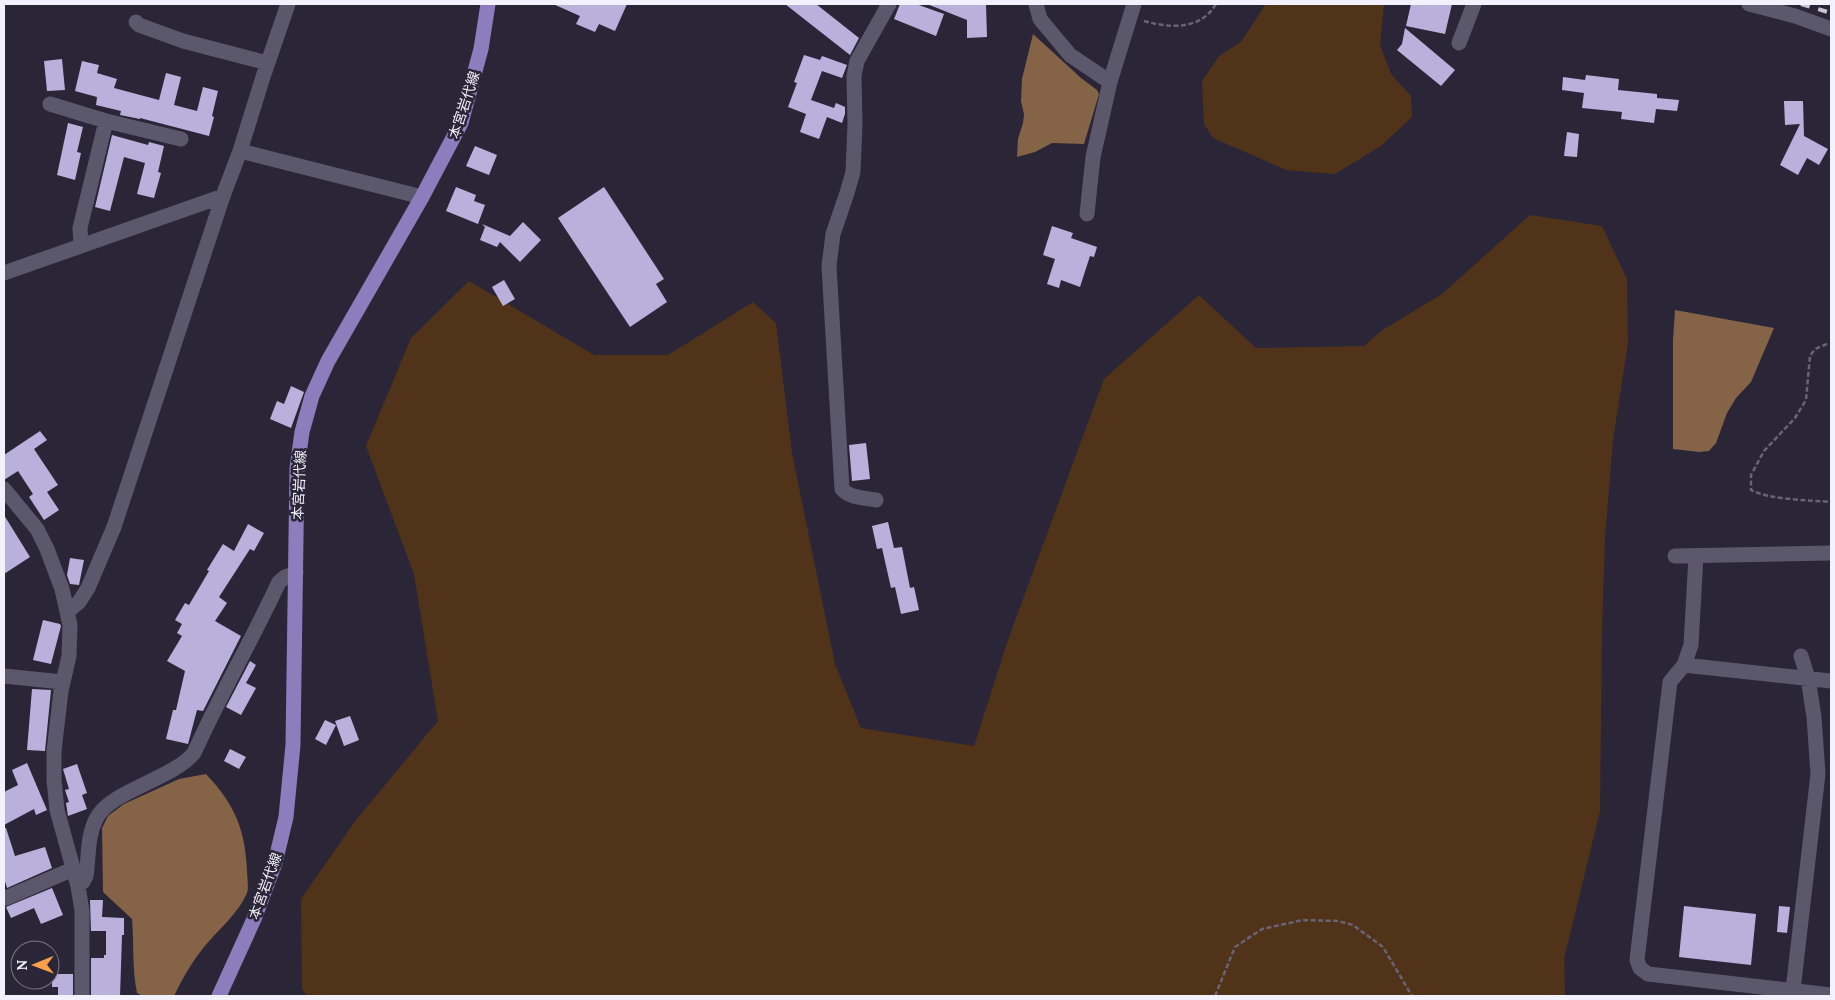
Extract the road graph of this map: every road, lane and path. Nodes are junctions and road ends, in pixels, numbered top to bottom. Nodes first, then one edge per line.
1 (288, 4) edge
2 (488, 4) edge
3 (889, 4) edge
4 (1036, 4) edge
5 (1216, 4) edge
6 (1474, 4) edge
7 (1749, 4) edge
8 (1132, 11) edge
9 (136, 22) dead end
10 (1831, 32) edge
11 (1459, 43) dead end
12 (268, 63) junction
13 (1110, 82) junction
14 (50, 104) dead end
15 (106, 121) junction
16 (181, 139) dead end
17 (240, 151) junction
18 (223, 196) junction
19 (422, 197) junction
20 (1087, 214) dead end
21 (81, 245) junction
22 (4, 273) edge
23 (1828, 344) dead end
24 (4, 489) edge
25 (876, 500) dead end
26 (1831, 502) edge
27 (1831, 554) edge
28 (1675, 556) dead end
29 (1696, 556) junction
30 (296, 573) junction
31 (67, 612) junction
32 (1801, 656) dead end
33 (1684, 665) junction
34 (4, 676) edge
35 (1808, 678) junction
36 (1831, 681) edge
37 (62, 682) junction
38 (73, 869) junction
39 (78, 886) junction
40 (6, 898) dead end
41 (1793, 990) junction
42 (1831, 995) edge
43 (82, 996) edge
44 (219, 996) edge
45 (1215, 996) edge
46 (1412, 996) edge

1 - 12 street
2 - 19 main road, 本宮岩代線
3 - 25 street
4 - 13 street
5 - 8 path
6 - 11 street
7 - 10 street
8 - 13 street
9 - 12 street
12 - 17 street
13 - 20 street
14 - 15 street
15 - 16 street
15 - 21 street
17 - 18 street
17 - 19 street
18 - 21 street
18 - 31 street
19 - 30 main road, 本宮岩代線
21 - 22 street
23 - 26 path
24 - 31 street
27 - 29 street
28 - 29 street
29 - 33 street
30 - 39 street
30 - 44 main road, 本宮岩代線
31 - 37 street
32 - 35 street
33 - 35 street
33 - 41 street
34 - 37 street
35 - 36 street
35 - 41 street
37 - 38 street
38 - 39 street
38 - 40 street
39 - 43 street
41 - 42 street
45 - 46 path

